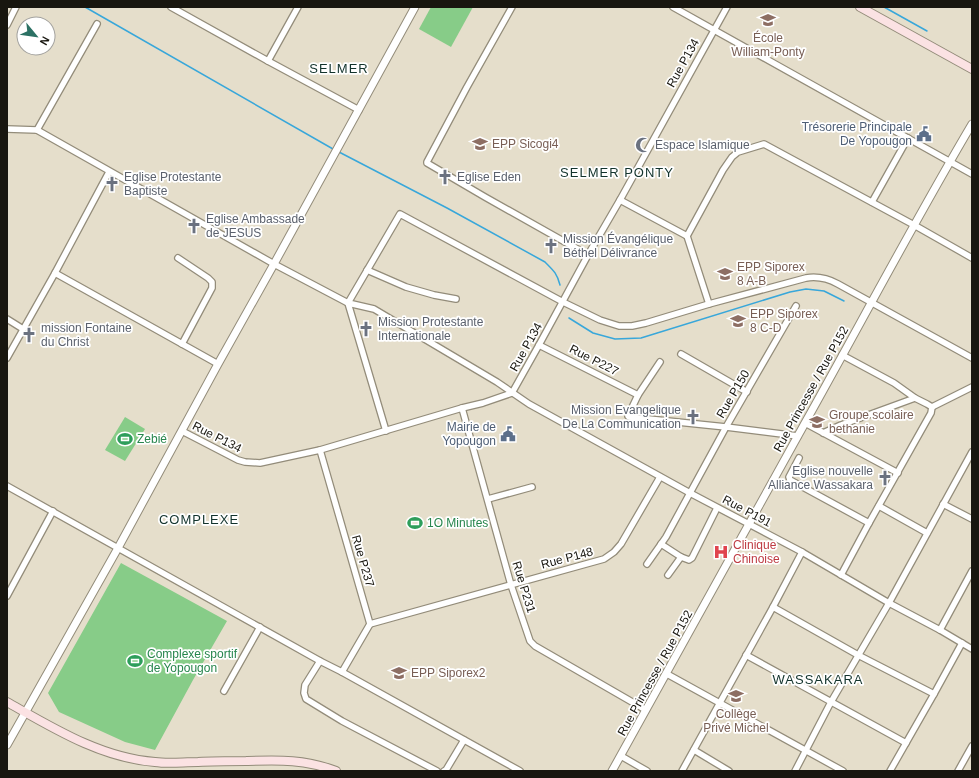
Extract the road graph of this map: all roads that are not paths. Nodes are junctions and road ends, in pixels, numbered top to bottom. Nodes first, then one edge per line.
1 (16, 7) edge
2 (171, 7) edge
3 (298, 7) edge
4 (415, 7) edge
5 (512, 7) edge
6 (673, 7) edge
7 (726, 7) edge
8 (860, 7) edge
9 (97, 24) dead end
10 (7, 25) edge
11 (713, 30) junction
12 (268, 62) junction
13 (972, 69) edge
14 (359, 110) junction
15 (972, 124) edge
16 (7, 129) edge
17 (37, 130) junction
18 (908, 138) junction
19 (950, 161) junction
20 (109, 172) junction
21 (972, 174) edge
22 (620, 200) junction
23 (872, 202) junction
24 (914, 225) junction
25 (687, 236) junction
26 (588, 255) junction
27 (178, 258) dead end
28 (972, 258) edge
29 (274, 264) junction
30 (367, 270) junction
31 (55, 273) junction
32 (456, 299) dead end
33 (563, 302) junction
34 (871, 302) junction
35 (348, 303) junction
36 (709, 304) junction
37 (796, 306) dead end
38 (7, 319) edge
39 (23, 329) junction
40 (182, 344) junction
41 (539, 345) junction
42 (681, 354) dead end
43 (842, 355) junction
44 (7, 358) edge
45 (972, 358) edge
46 (660, 362) dead end
47 (218, 364) junction
48 (972, 387) edge
49 (747, 392) junction
50 (512, 393) junction
51 (638, 395) junction
52 (915, 398) junction
53 (932, 407) junction
54 (462, 408) junction
55 (805, 423) junction
56 (726, 428) junction
57 (182, 431) junction
58 (386, 431) junction
59 (823, 433) junction
60 (798, 436) junction
61 (320, 450) junction
62 (972, 454) edge
63 (799, 458) dead end
64 (898, 473) junction
65 (660, 477) junction
66 (7, 486) edge
67 (532, 487) dead end
68 (690, 493) junction
69 (488, 500) junction
70 (943, 504) junction
71 (879, 506) junction
72 (717, 508) junction
73 (53, 511) junction
74 (972, 519) edge
75 (869, 522) junction
76 (749, 524) junction
77 (927, 533) junction
78 (661, 544) junction
79 (118, 548) junction
80 (802, 552) junction
81 (681, 557) junction
82 (647, 564) dead end
83 (972, 571) edge
84 (668, 575) dead end
85 (841, 575) junction
86 (970, 579) edge
87 (511, 585) junction
88 (7, 596) edge
89 (889, 603) junction
90 (773, 607) junction
91 (370, 624) junction
92 (260, 627) junction
93 (940, 630) junction
94 (962, 643) junction
95 (972, 649) edge
96 (746, 655) junction
97 (858, 655) junction
98 (320, 661) junction
99 (342, 672) junction
100 (667, 674) junction
101 (224, 691) dead end
102 (934, 694) junction
103 (7, 702) edge
104 (831, 702) junction
105 (719, 703) junction
106 (646, 710) junction
107 (25, 712) junction
108 (464, 740) junction
109 (906, 743) junction
110 (7, 745) edge
111 (972, 746) edge
112 (694, 750) junction
113 (806, 751) junction
114 (621, 756) junction
115 (336, 771) edge
116 (437, 771) edge
117 (444, 771) edge
118 (520, 771) edge
119 (612, 771) edge
120 (647, 771) edge
121 (682, 771) edge
122 (730, 771) edge
123 (795, 771) edge
124 (843, 771) edge
125 (890, 771) edge
126 (958, 771) edge

1 - 10 street
2 - 12 street
3 - 12 street
4 - 14 street, Rue P134
5 - 26 street
6 - 11 street
7 - 11 street, Rue P134
8 - 13 main road
9 - 17 street
11 - 18 street
11 - 22 street, Rue P134
12 - 14 street
14 - 29 street, Rue P134
15 - 19 street, Rue Princesse / Rue P152
16 - 17 street
17 - 20 street, Rue P191
18 - 19 street
18 - 23 street
19 - 21 street
19 - 24 street, Rue Princesse / Rue P152
20 - 29 street, Rue P191
20 - 31 street
22 - 25 street
22 - 26 street, Rue P134
23 - 24 street
23 - 25 street
24 - 28 street
24 - 34 street, Rue Princesse / Rue P152
25 - 36 street
26 - 33 street, Rue P134
27 - 40 street
29 - 35 street, Rue P191
29 - 47 street, Rue P134
30 - 32 street
30 - 33 street
30 - 35 street
31 - 39 street
31 - 40 street
33 - 36 street
33 - 41 street, Rue P134
34 - 36 street
34 - 43 street, Rue Princesse / Rue P152
34 - 45 street
35 - 50 street, Rue P191
35 - 58 street
37 - 49 street, Rue P150
38 - 39 street
39 - 44 street
40 - 47 street
41 - 50 street, Rue P134
41 - 51 street, Rue P227
42 - 49 street
43 - 52 street
43 - 55 street, Rue Princesse / Rue P152
46 - 51 street
47 - 57 street, Rue P134
48 - 53 street
49 - 56 street, Rue P150
50 - 54 street, Rue P134
50 - 65 street, Rue P191
51 - 56 street
52 - 53 street
52 - 59 street
53 - 64 street
54 - 58 street, Rue P134
54 - 69 street, Rue P231
55 - 59 street
55 - 60 street, Rue Princesse / Rue P152
56 - 60 street
56 - 68 street, Rue P150
57 - 61 street, Rue P134
57 - 79 street, Rue P134
58 - 61 street, Rue P134
59 - 64 street
60 - 76 street, Rue Princesse / Rue P152
61 - 91 street, Rue P237
62 - 70 street
63 - 75 street
64 - 71 street
65 - 68 street, Rue P191
65 - 87 street, Rue P148
66 - 73 street
67 - 69 street
68 - 72 street, Rue P191
68 - 78 street, Rue P150
69 - 87 street, Rue P231
70 - 74 street
70 - 77 street
71 - 75 street
71 - 77 street
72 - 76 street, Rue P191
72 - 81 street
73 - 79 street
73 - 88 street
75 - 85 street
76 - 80 street, Rue P191
76 - 100 street, Rue Princesse / Rue P152
77 - 89 street
78 - 81 street
78 - 82 street, Rue P150
79 - 92 street
79 - 107 street, Rue P134
80 - 85 street, Rue P191
80 - 90 street
81 - 84 street
83 - 86 street
85 - 89 street, Rue P191
86 - 93 street
87 - 91 street, Rue P148
87 - 106 street, Rue P231
89 - 93 street, Rue P191
89 - 97 street
90 - 96 street
90 - 97 street
91 - 99 street
92 - 98 street
92 - 101 street
93 - 94 street, Rue P191
94 - 95 street, Rue P191
94 - 102 street
96 - 104 street
96 - 105 street
97 - 102 street
97 - 104 street
98 - 99 street
98 - 116 street
99 - 108 street
100 - 105 street
100 - 106 street, Rue Princesse / Rue P152
102 - 109 street
103 - 107 main road
104 - 109 street
104 - 113 street
105 - 112 street
105 - 113 street
106 - 114 street, Rue Princesse / Rue P152
107 - 110 street, Rue P134
107 - 115 main road
108 - 117 street
108 - 118 street
109 - 125 street
111 - 126 street
112 - 121 street
112 - 122 street
113 - 123 street
113 - 124 street
114 - 119 street, Rue Princesse / Rue P152
114 - 120 street

